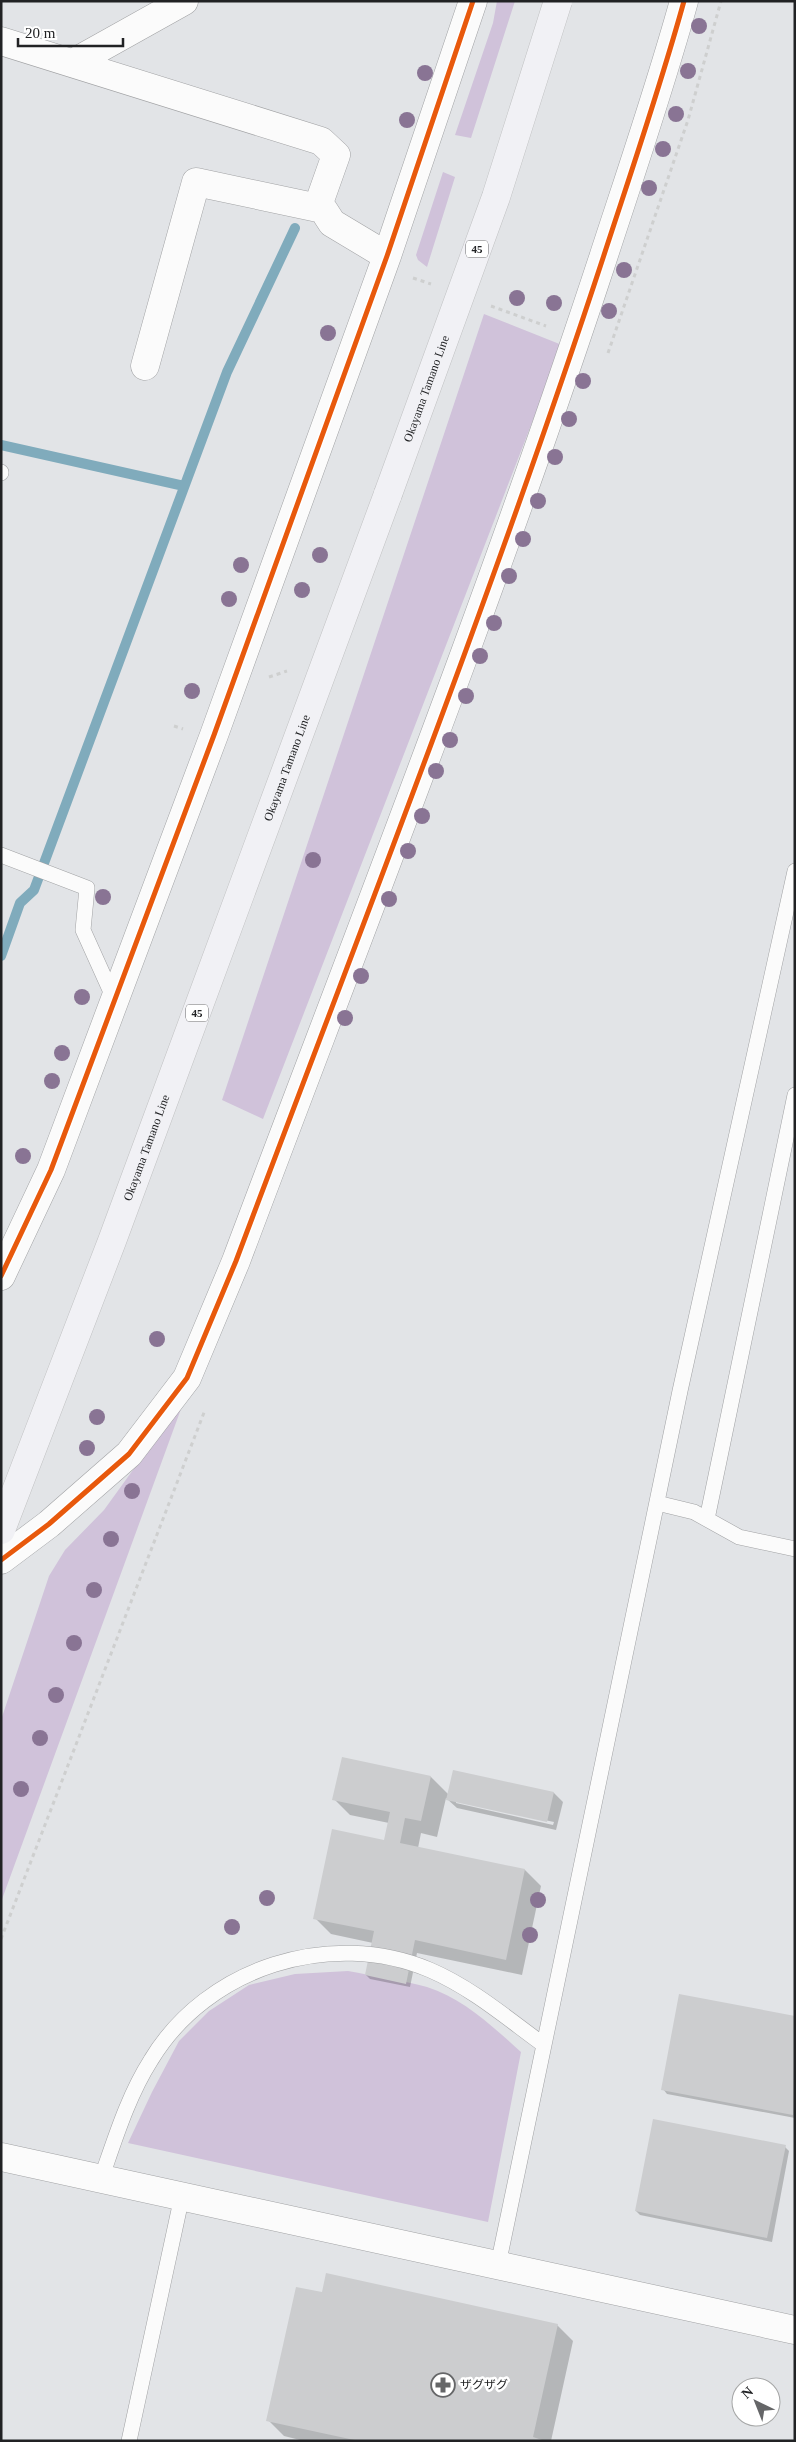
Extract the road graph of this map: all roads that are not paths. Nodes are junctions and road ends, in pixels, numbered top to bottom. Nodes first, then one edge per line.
1 (184, 1) edge
2 (473, 1) edge
3 (558, 1) edge
4 (684, 1) edge
5 (1, 41) edge
6 (73, 62) junction
7 (323, 209) junction
8 (387, 256) junction
9 (145, 366) dead end
10 (1, 855) edge
11 (795, 871) edge
12 (115, 1001) junction
13 (795, 1095) edge
14 (1, 1276) edge
15 (657, 1503) junction
16 (706, 1519) junction
17 (1, 1530) edge
18 (795, 1549) edge
19 (1, 1560) edge
20 (544, 2045) junction
21 (1, 2157) edge
22 (102, 2179) junction
23 (182, 2196) junction
24 (498, 2265) junction
25 (795, 2330) edge
26 (129, 2441) edge

1 - 6 street
2 - 8 street
3 - 17 main road, Okayama Tamano Line / 45, bridge
4 - 19 street
5 - 6 street
6 - 7 street
7 - 8 street
7 - 9 street
8 - 12 street
10 - 12 lane
11 - 15 lane
12 - 14 street
13 - 16 lane
15 - 16 lane
15 - 20 lane
16 - 18 lane
20 - 22 lane
20 - 24 lane
21 - 22 street
22 - 23 street
23 - 24 street
23 - 26 lane
24 - 25 street

